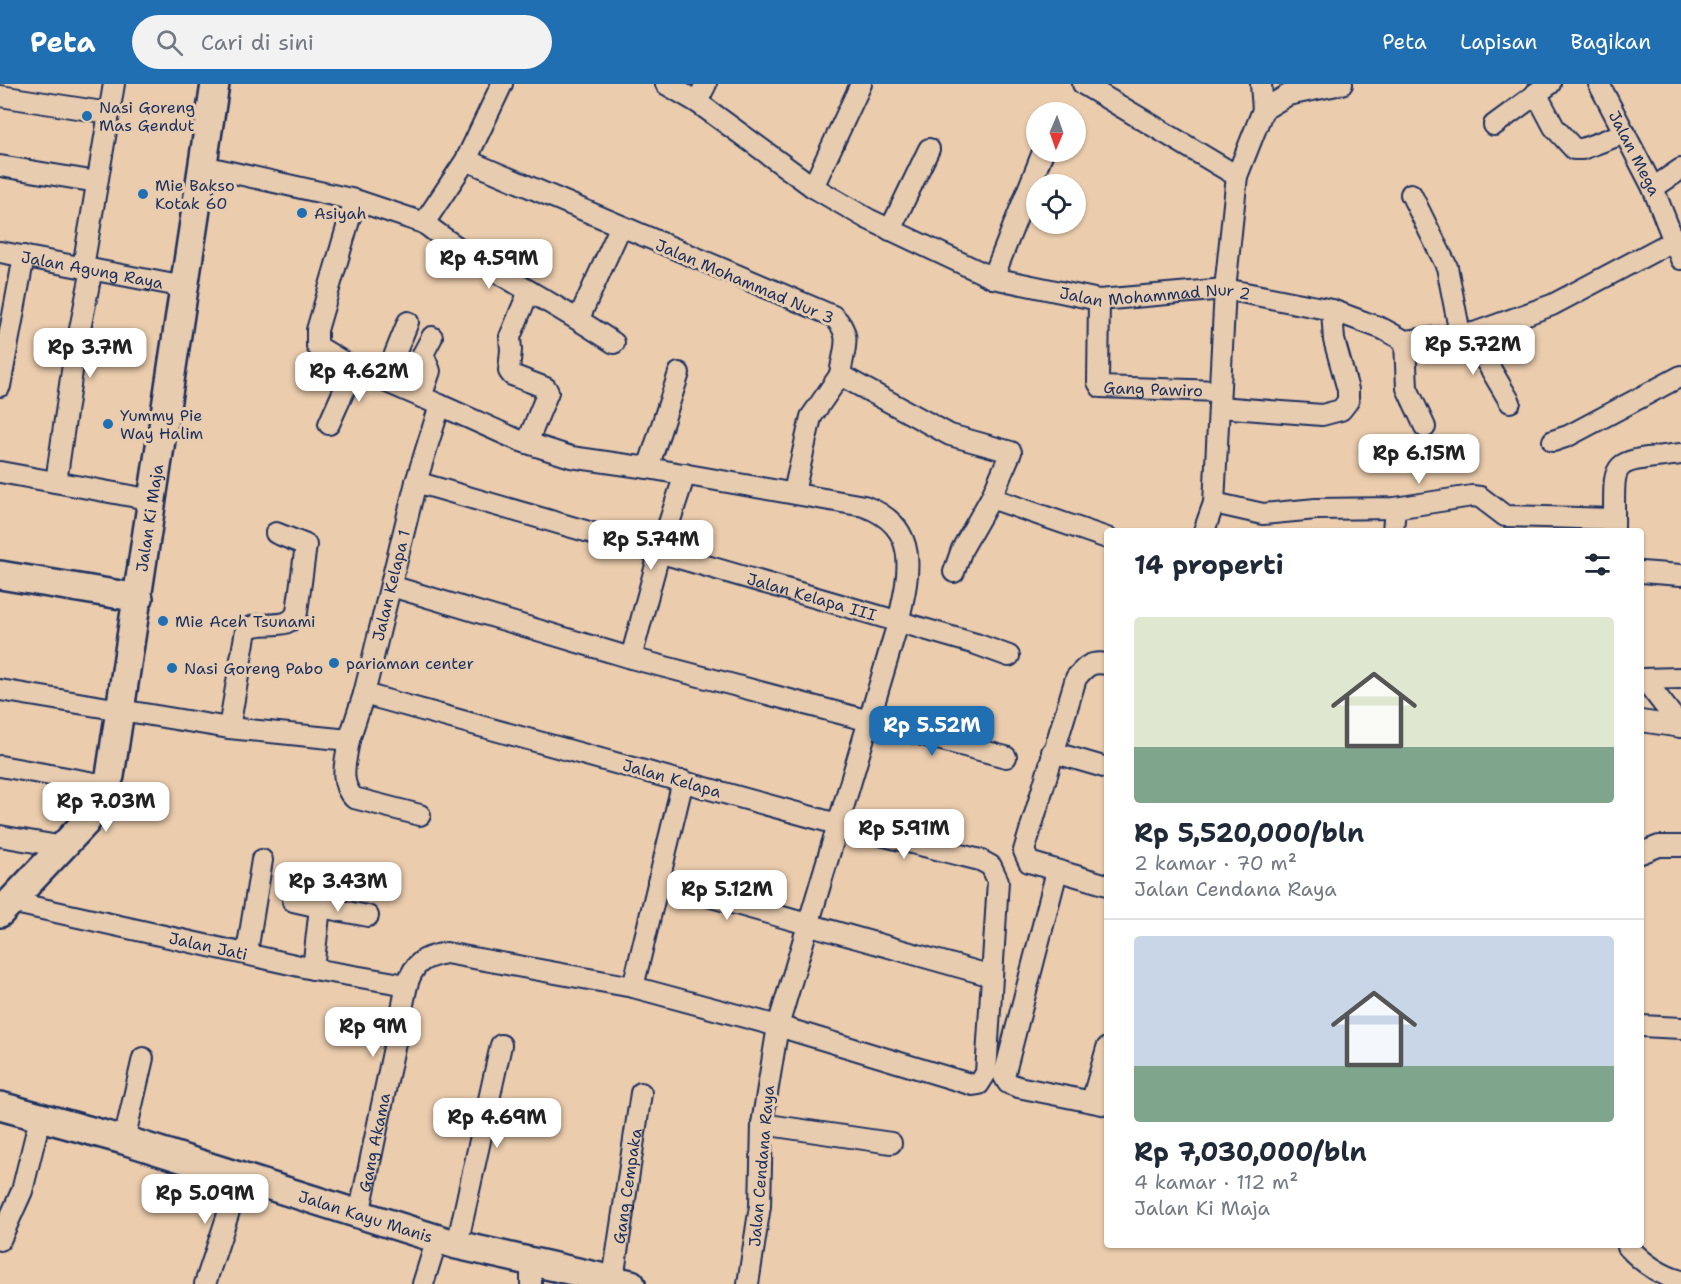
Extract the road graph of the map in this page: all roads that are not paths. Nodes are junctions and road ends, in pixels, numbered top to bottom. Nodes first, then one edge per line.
1 (114, 84) edge
2 (215, 84) edge
3 (502, 84) edge
4 (666, 84) edge
5 (706, 84) edge
6 (1083, 84) edge
7 (1261, 84) edge
8 (1342, 84) edge
9 (1599, 84) edge
10 (857, 85) edge
11 (1543, 88) edge
12 (0, 96) edge
13 (697, 102) junction
14 (1263, 110) junction
15 (109, 113) junction
16 (1494, 125) dead end
17 (1624, 134) junction
18 (929, 149) dead end
19 (466, 160) junction
20 (1039, 162) edge
21 (0, 166) edge
22 (203, 166) junction
23 (1681, 169) edge
24 (1237, 176) junction
25 (97, 182) junction
26 (813, 187) junction
27 (1653, 188) junction
28 (1411, 194) dead end
29 (355, 200) junction
30 (424, 223) junction
31 (620, 228) junction
32 (890, 230) junction
33 (1677, 250) edge
34 (0, 252) edge
35 (24, 256) junction
36 (88, 268) junction
37 (993, 278) junction
38 (185, 287) junction
39 (1225, 289) junction
40 (529, 291) junction
41 (1099, 300) junction
42 (1332, 310) junction
43 (579, 318) junction
44 (408, 322) dead end
45 (1467, 333) junction
46 (432, 336) dead end
47 (1405, 341) junction
48 (614, 343) dead end
49 (354, 368) junction
50 (678, 373) dead end
51 (840, 375) junction
52 (1, 376) edge
53 (1681, 376) edge
54 (384, 381) junction
55 (421, 397) junction
56 (1219, 399) junction
57 (1509, 402) dead end
58 (440, 405) junction
59 (329, 424) dead end
60 (1425, 427) dead end
61 (1553, 441) dead end
62 (527, 443) junction
63 (1681, 454) edge
64 (648, 468) junction
65 (0, 472) edge
66 (685, 474) junction
67 (56, 482) junction
68 (416, 482) junction
69 (794, 492) junction
70 (991, 498) junction
71 (153, 500) junction
72 (1214, 503) junction
73 (1395, 507) junction
74 (1614, 525) edge
75 (1205, 528) edge
76 (1393, 528) edge
77 (276, 533) dead end
78 (1104, 537) edge
79 (659, 554) junction
80 (954, 572) dead end
81 (1644, 572) edge
82 (0, 575) edge
83 (1681, 575) edge
84 (391, 586) junction
85 (139, 598) junction
86 (898, 623) junction
87 (1009, 656) dead end
88 (631, 658) junction
89 (1104, 663) edge
90 (1681, 678) edge
91 (1644, 679) edge
92 (1644, 680) edge
93 (0, 690) edge
94 (364, 694) junction
95 (122, 711) junction
96 (867, 721) junction
97 (1644, 721) edge
98 (1681, 727) edge
99 (229, 728) junction
100 (349, 740) junction
101 (1052, 752) junction
102 (1006, 757) dead end
103 (0, 766) edge
104 (1104, 767) edge
105 (683, 781) junction
106 (106, 785) junction
107 (420, 815) dead end
108 (837, 824) junction
109 (0, 836) edge
110 (1681, 846) edge
111 (64, 847) junction
112 (1644, 852) edge
113 (262, 860) dead end
114 (1057, 871) junction
115 (658, 882) junction
116 (1104, 884) edge
117 (293, 901) dead end
118 (320, 907) junction
119 (4, 908) edge
120 (368, 916) dead end
121 (806, 925) junction
122 (247, 952) junction
123 (313, 969) junction
124 (992, 976) junction
125 (407, 985) junction
126 (633, 987) junction
127 (778, 1026) junction
128 (1644, 1026) edge
129 (1681, 1028) edge
130 (501, 1045) dead end
131 (142, 1058) dead end
132 (1104, 1069) edge
133 (641, 1093) dead end
134 (1099, 1103) edge
135 (0, 1106) edge
136 (40, 1118) junction
137 (762, 1124) junction
138 (124, 1140) junction
139 (891, 1143) dead end
140 (240, 1178) junction
141 (359, 1215) junction
142 (0, 1240) edge
143 (447, 1242) junction
144 (1629, 1248) edge
145 (531, 1272) edge
146 (622, 1281) edge
147 (1681, 1281) edge
148 (205, 1284) edge
149 (423, 1284) edge
150 (748, 1284) edge

1 - 15 street
2 - 22 main road, Jalan Ki Maja
3 - 19 street
4 - 13 street, Jalan Mohammad Nur 2
5 - 13 street
6 - 24 street
7 - 14 street
8 - 14 street
9 - 17 street, Jalan Mega
10 - 26 street
11 - 16 street
11 - 17 street
12 - 15 street
13 - 26 street, Jalan Mohammad Nur 2
14 - 24 street
15 - 25 street
17 - 27 street, Jalan Mega
18 - 32 street
19 - 30 street
19 - 31 street, Jalan Mohammad Nur 3
20 - 37 street
21 - 25 street
22 - 29 street
22 - 38 main road, Jalan Ki Maja
23 - 27 street
24 - 39 street
25 - 36 street
26 - 32 street, Jalan Mohammad Nur 2
27 - 33 street, Jalan Mega
28 - 45 street
29 - 30 street
29 - 49 street
30 - 40 street
31 - 43 street
31 - 51 street, Jalan Mohammad Nur 3
32 - 37 street, Jalan Mohammad Nur 2
33 - 45 street
34 - 35 street, Jalan Agung Raya
35 - 36 street, Jalan Agung Raya
35 - 52 street
36 - 38 street, Jalan Agung Raya
36 - 67 street
37 - 41 street, Jalan Mohammad Nur 2
38 - 71 main road, Jalan Ki Maja
39 - 41 street, Jalan Mohammad Nur 2
39 - 42 street, Jalan Mohammad Nur 2
39 - 56 street
40 - 43 street
40 - 62 street
41 - 56 street, Gang Pawiro
42 - 47 street, Jalan Mohammad Nur 2
42 - 56 street
43 - 48 street
44 - 54 street
45 - 47 street
45 - 57 street
46 - 55 street
47 - 60 street
49 - 54 street
49 - 59 street
50 - 64 street
51 - 69 street
51 - 70 street
53 - 61 street
54 - 55 street
55 - 58 street
56 - 72 street
58 - 62 street
58 - 68 street, Jalan Kelapa 1
62 - 64 street
63 - 74 street
64 - 66 street
65 - 67 street
66 - 69 street
66 - 79 street
67 - 71 street
68 - 79 street, Jalan Kelapa III
68 - 84 street, Jalan Kelapa 1
69 - 86 street, Jalan Cendana Raya
70 - 78 street
70 - 80 street
71 - 85 main road, Jalan Ki Maja
72 - 73 street
72 - 75 street
73 - 74 street
73 - 76 street
77 - 99 street
79 - 86 street, Jalan Kelapa III
79 - 88 street
81 - 83 street
82 - 85 main road
84 - 88 street
84 - 94 street, Jalan Kelapa 1
85 - 95 main road, Jalan Ki Maja
86 - 87 street, Jalan Kelapa III
86 - 96 street, Jalan Cendana Raya
88 - 96 street
89 - 101 street
90 - 91 street
92 - 98 street
93 - 95 street
94 - 100 street, Jalan Kelapa 1
94 - 105 street, Jalan Kelapa
95 - 99 street
95 - 106 main road, Jalan Ki Maja
96 - 102 street
96 - 108 street, Jalan Cendana Raya
97 - 98 street
99 - 100 street
100 - 107 street, Jalan Kelapa 1
101 - 104 street
101 - 114 street
103 - 106 street
105 - 108 street, Jalan Kelapa
105 - 115 street
106 - 111 main road, Jalan Ki Maja
108 - 121 street, Jalan Cendana Raya
108 - 124 street, Jalan Kelapa
109 - 111 street
110 - 112 street
111 - 119 main road, Jalan Ki Maja
113 - 122 street
114 - 116 street
114 - 134 street
115 - 121 street
115 - 126 street
117 - 118 street
118 - 120 street
118 - 123 street
119 - 122 street, Jalan Jati
121 - 124 street
121 - 127 street, Jalan Cendana Raya
122 - 123 street, Jalan Jati
123 - 125 street, Jalan Jati
124 - 127 street
125 - 126 street, Gang Akama
125 - 141 street, Gang Akama
126 - 127 street
127 - 137 street, Jalan Cendana Raya
128 - 129 street
130 - 143 street
131 - 138 street
132 - 134 street
133 - 146 street, Gang Cempaka
135 - 136 main road, Jalan Kayu Manis
136 - 138 main road, Jalan Kayu Manis
136 - 142 street
137 - 139 street
137 - 150 street, Jalan Cendana Raya
138 - 140 main road, Jalan Kayu Manis
140 - 141 main road, Jalan Kayu Manis
140 - 148 street
141 - 143 main road, Jalan Kayu Manis
143 - 145 main road, Jalan Kayu Manis
143 - 149 street
144 - 147 street
145 - 146 main road, Jalan Kayu Manis

